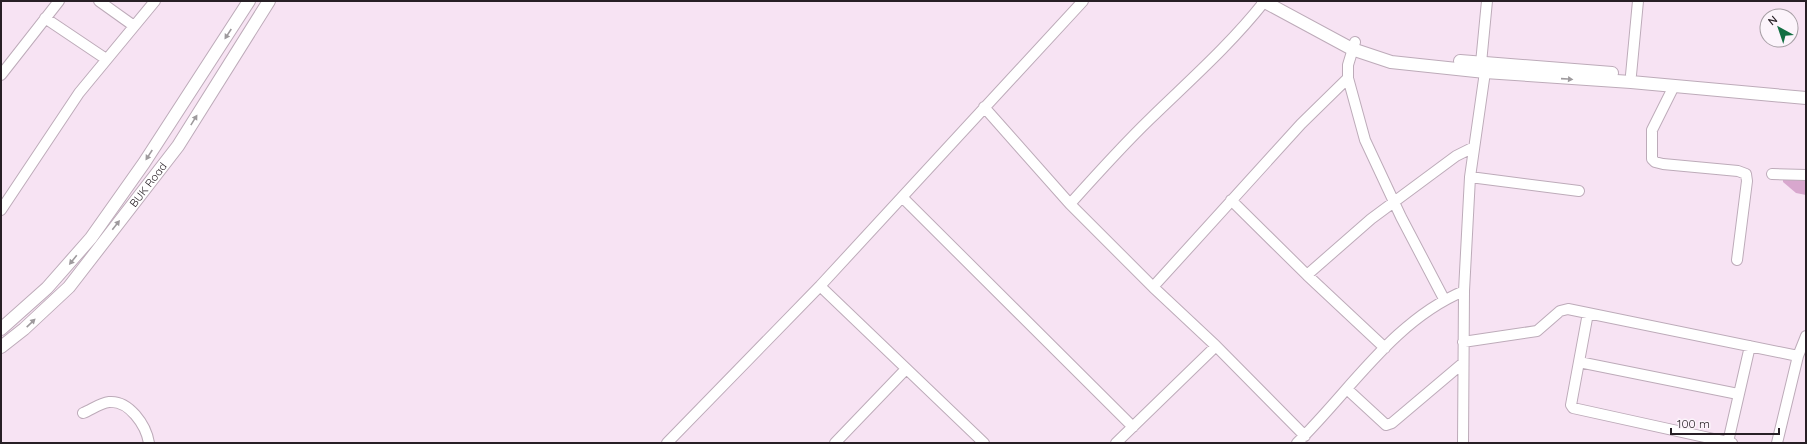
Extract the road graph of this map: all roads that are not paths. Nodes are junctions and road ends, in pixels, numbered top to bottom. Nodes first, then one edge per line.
1 (59, 1) edge
2 (99, 1) edge
3 (155, 1) edge
4 (249, 1) edge
5 (269, 1) edge
6 (1082, 1) edge
7 (1263, 1) edge
8 (1279, 1) edge
9 (1487, 1) edge
10 (1638, 1) edge
11 (45, 18) junction
12 (134, 26) junction
13 (1353, 46) junction
14 (106, 59) junction
15 (1483, 68) junction
16 (1, 75) edge
17 (1631, 75) junction
18 (1348, 78) junction
19 (1707, 85) junction
20 (1674, 86) junction
21 (1806, 90) edge
22 (1806, 98) edge
23 (984, 107) junction
24 (1474, 147) junction
25 (1772, 174) dead end
26 (1806, 175) edge
27 (1470, 177) junction
28 (1579, 191) dead end
29 (902, 197) junction
30 (1231, 200) junction
31 (1394, 202) junction
32 (1070, 204) junction
33 (1, 210) edge
34 (1737, 260) dead end
35 (1307, 275) junction
36 (820, 286) junction
37 (1153, 287) junction
38 (1464, 290) junction
39 (1444, 299) junction
40 (1588, 313) junction
41 (1, 329) edge
42 (1806, 336) edge
43 (1463, 342) junction
44 (1216, 346) junction
45 (1750, 346) junction
46 (1, 347) edge
47 (1385, 348) junction
48 (1798, 356) junction
49 (1579, 362) junction
50 (1463, 363) junction
51 (906, 368) junction
52 (1348, 390) junction
53 (1738, 394) junction
54 (83, 413) dead end
55 (1133, 427) junction
56 (1301, 439) edge
57 (1693, 439) edge
58 (149, 443) edge
59 (667, 443) edge
60 (835, 443) edge
61 (984, 443) edge
62 (1116, 443) edge
63 (1463, 443) edge
64 (1730, 443) edge
65 (1777, 443) edge

1 - 11 street
2 - 12 street
3 - 12 street
4 -> 41 main road, BUK Road
46 -> 5 main road, BUK Road
6 - 23 street
7 - 13 main road
7 - 32 street
8 - 13 main road
9 - 15 street
10 - 17 street
11 - 14 street
11 - 16 street
12 - 14 street
13 - 15 main road
13 - 18 street
14 - 33 street
15 - 17 main road
15 -> 20 main road
15 - 24 street
17 - 19 main road
18 - 30 street
18 - 31 street
19 - 20 main road
19 - 21 main road
19 - 22 main road
20 - 34 street
23 - 29 street
23 - 32 street
24 - 27 street
24 - 31 street
25 - 26 street
27 - 28 street
27 - 38 street
29 - 36 street
29 - 55 street
30 - 35 street
30 - 37 street
31 - 35 street
31 - 39 street
32 - 37 street
35 - 47 street
36 - 51 street
36 - 59 street
37 - 44 street
38 - 39 street
38 - 43 street
39 - 47 street
40 - 43 street
40 - 45 street
40 - 49 street
42 - 48 street
43 - 50 street
44 - 55 street
44 - 56 street
45 - 48 street
45 - 53 street
47 - 52 street
48 - 65 street
49 - 53 street
49 - 57 street
50 - 52 street
50 - 63 street
51 - 60 street
51 - 61 street
52 - 56 street
53 - 64 street
54 - 58 street
55 - 62 street
57 - 64 street

